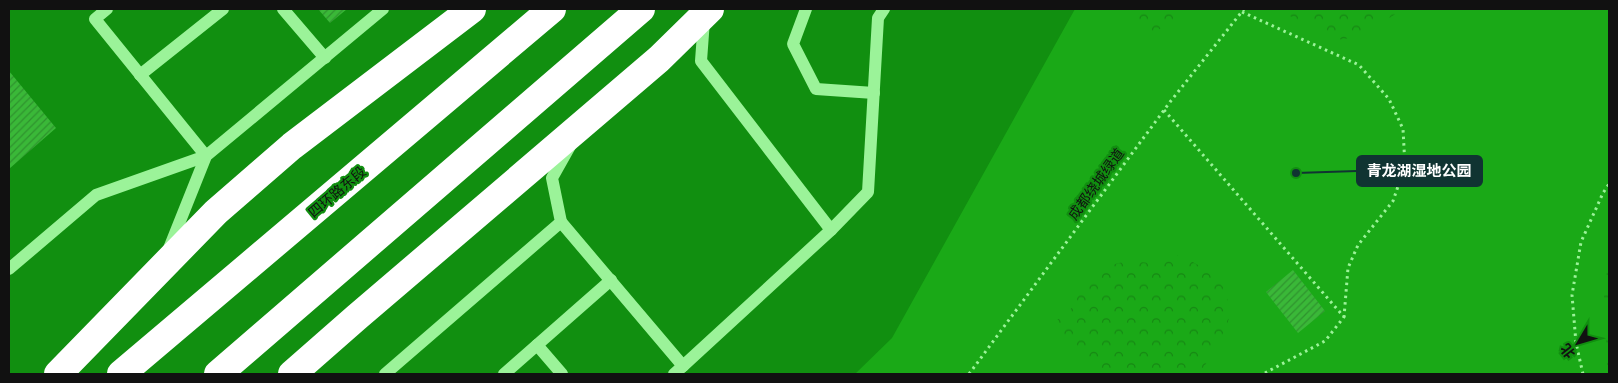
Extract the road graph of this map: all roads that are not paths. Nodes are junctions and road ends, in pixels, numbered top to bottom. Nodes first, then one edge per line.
1 (107, 9) edge
2 (223, 9) edge
3 (283, 9) edge
4 (383, 9) edge
5 (472, 9) edge
6 (552, 9) edge
7 (641, 9) edge
8 (806, 9) edge
9 (884, 9) edge
10 (708, 11) edge
11 (324, 58) junction
12 (140, 75) junction
13 (874, 93) junction
14 (581, 126) junction
15 (206, 156) junction
16 (561, 222) junction
17 (831, 230) junction
18 (162, 268) junction
19 (9, 269) edge
20 (611, 280) junction
21 (537, 345) junction
22 (678, 370) edge
23 (58, 374) edge
24 (121, 374) edge
25 (218, 374) edge
26 (292, 374) edge
27 (385, 374) edge
28 (504, 374) edge
29 (562, 374) edge

1 - 12 lane
2 - 12 lane
3 - 11 lane
4 - 11 lane
5 - 18 highway
6 - 24 highway, 四环路东段
7 - 25 highway
8 - 13 lane
9 - 13 lane
10 - 14 highway
10 - 17 lane
11 - 15 lane
12 - 15 lane
13 - 17 lane
14 - 16 lane
14 - 26 highway
15 - 18 lane
15 - 19 lane
16 - 20 lane
16 - 27 lane
17 - 22 lane
18 - 23 highway
20 - 21 lane
20 - 22 lane
21 - 28 lane
21 - 29 lane

